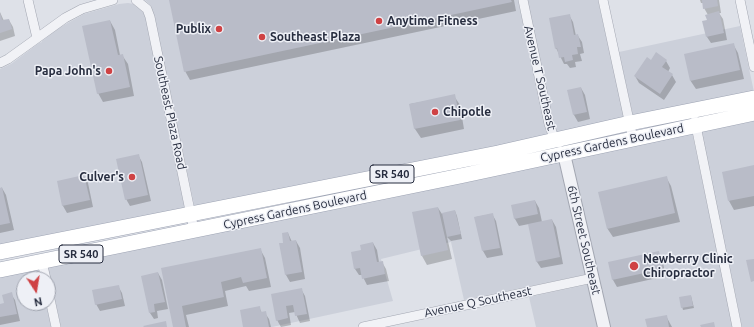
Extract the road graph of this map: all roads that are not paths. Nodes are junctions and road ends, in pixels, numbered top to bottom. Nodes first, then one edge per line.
1 (28, 0) edge
2 (113, 0) edge
3 (136, 0) edge
4 (523, 0) edge
5 (603, 0) edge
6 (740, 0) edge
7 (37, 38) junction
8 (0, 63) edge
9 (754, 68) edge
10 (754, 98) edge
11 (692, 110) junction
12 (754, 113) edge
13 (630, 123) junction
14 (696, 126) junction
15 (633, 139) junction
16 (561, 147) junction
17 (474, 158) junction
18 (363, 180) junction
19 (383, 191) junction
20 (320, 204) junction
21 (191, 214) junction
22 (194, 230) junction
23 (84, 236) junction
24 (0, 252) edge
25 (42, 262) junction
26 (0, 270) edge
27 (44, 271) edge
28 (593, 278) junction
29 (53, 311) edge
30 (56, 327) edge
31 (363, 327) edge
32 (604, 327) edge
33 (737, 327) edge

1 - 7 street
2 - 7 street
3 - 21 street, Southeast Plaza Road
4 - 16 street, Avenue T Southeast
5 - 13 street
6 - 9 street
7 - 8 street
10 - 11 main road, Cypress Gardens Boulevard / SR 540
11 - 13 main road, Cypress Gardens Boulevard / SR 540
11 - 14 street
12 - 14 main road, Cypress Gardens Boulevard / SR 540
13 - 15 street
13 - 16 main road, Cypress Gardens Boulevard / SR 540
14 - 15 main road, Cypress Gardens Boulevard / SR 540
14 - 33 street
15 - 16 main road, Cypress Gardens Boulevard / SR 540
16 - 17 main road, Cypress Gardens Boulevard / SR 540
16 - 19 main road, Cypress Gardens Boulevard / SR 540
16 - 28 street, 6th Street Southeast
17 - 18 main road, Cypress Gardens Boulevard / SR 540
17 - 19 main road
18 - 20 main road
18 - 21 main road, Cypress Gardens Boulevard / SR 540
19 - 20 main road, Cypress Gardens Boulevard / SR 540
20 - 22 main road, Cypress Gardens Boulevard / SR 540
21 - 22 street, Southeast Plaza Road
21 - 23 main road, Cypress Gardens Boulevard / SR 540
22 - 25 main road, Cypress Gardens Boulevard / SR 540
23 - 24 main road, Cypress Gardens Boulevard / SR 540
23 - 25 main road
25 - 26 main road, Cypress Gardens Boulevard / SR 540
25 - 27 street
28 - 31 street, Avenue Q Southeast
28 - 32 street, 6th Street Southeast
29 - 30 street

